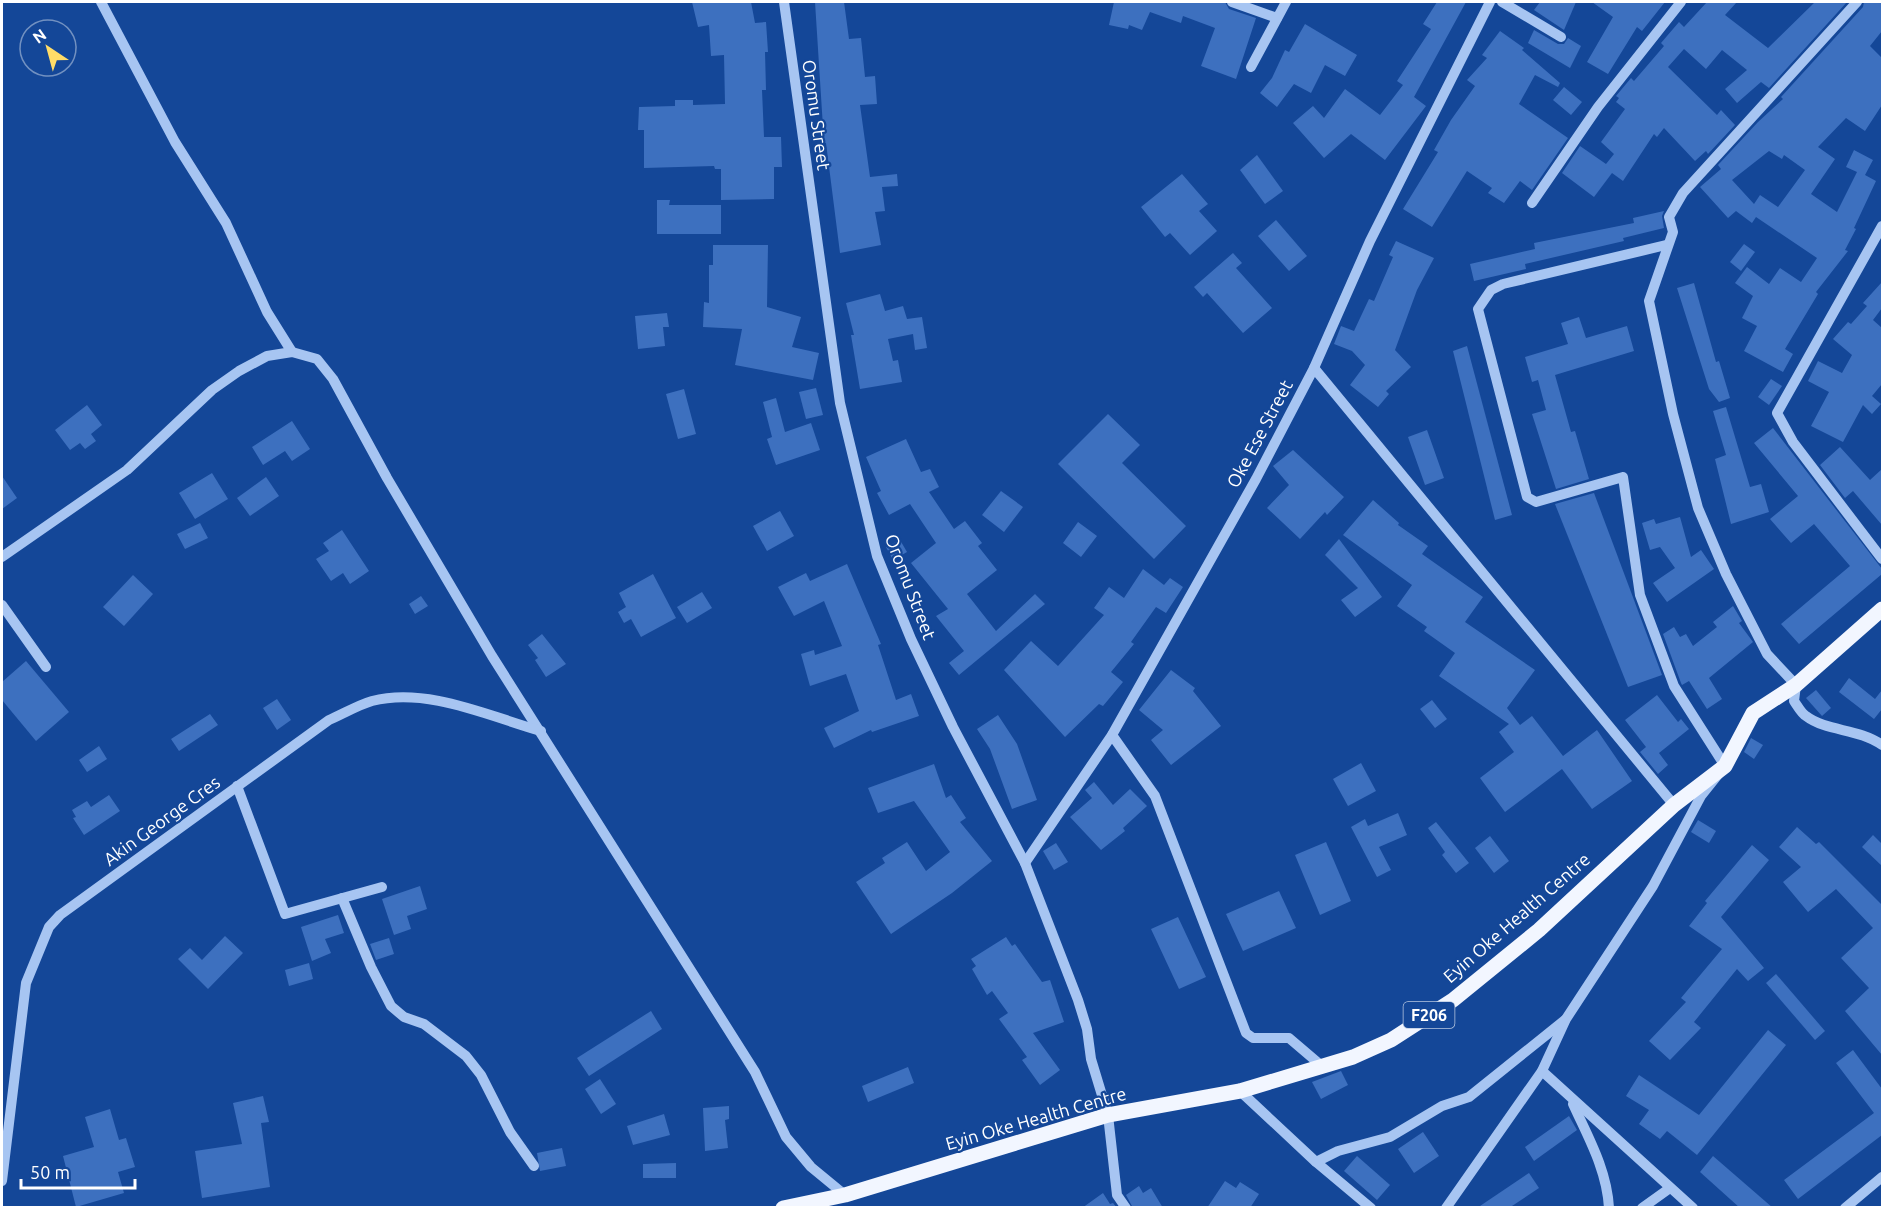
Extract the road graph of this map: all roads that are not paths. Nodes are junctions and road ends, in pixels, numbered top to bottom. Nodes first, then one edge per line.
1 (101, 2) edge
2 (784, 2) edge
3 (1232, 2) edge
4 (1286, 2) edge
5 (1490, 2) edge
6 (1502, 2) edge
7 (1681, 2) edge
8 (1857, 2) edge
9 (1277, 18) junction
10 (1561, 38) dead end
11 (1251, 67) dead end
12 (1532, 203) dead end
13 (1882, 226) edge
14 (1666, 245) junction
15 (292, 352) junction
16 (1314, 368) junction
17 (2, 556) edge
18 (1882, 559) edge
19 (2, 605) edge
20 (1882, 609) edge
21 (46, 667) dead end
22 (1796, 685) junction
23 (541, 731) junction
24 (1112, 735) junction
25 (1882, 745) edge
26 (1725, 766) junction
27 (237, 786) junction
28 (1674, 805) junction
29 (1025, 863) junction
30 (382, 887) dead end
31 (342, 898) junction
32 (1566, 1019) junction
33 (1323, 1067) junction
34 (1542, 1071) junction
35 (1240, 1091) junction
36 (1571, 1099) junction
37 (1108, 1115) junction
38 (1316, 1162) junction
39 (534, 1166) dead end
40 (1882, 1177) edge
41 (2, 1181) edge
42 (1671, 1188) junction
43 (845, 1195) junction
44 (783, 1208) edge
45 (1126, 1208) edge
46 (1371, 1208) edge
47 (1446, 1208) edge
48 (1609, 1208) edge
49 (1642, 1208) edge
50 (1693, 1208) edge
51 (1845, 1208) edge

1 - 15 street
2 - 29 street, Oromu Street
3 - 9 street
4 - 9 street
5 - 16 street, Oke Ese Street
6 - 10 street
7 - 12 street
8 - 14 street
9 - 11 street
13 - 18 street
14 - 22 street
14 - 26 street
15 - 17 street
15 - 23 street
16 - 24 street, Oke Ese Street
16 - 28 street
19 - 21 street
20 - 22 main road, Eyin Oke Health Centre / F206
22 - 25 street
22 - 26 main road, Eyin Oke Health Centre / F206
23 - 27 street, Akin George Cres
23 - 43 street
24 - 29 street, Oke Ese Street
24 - 33 street
26 - 28 main road, Eyin Oke Health Centre / F206
26 - 32 street
27 - 31 street
27 - 41 street, Akin George Cres
28 - 33 main road, Eyin Oke Health Centre / F206
29 - 37 street, Oromu Street
30 - 31 street
31 - 39 street
32 - 34 street
32 - 38 street
33 - 35 main road, Eyin Oke Health Centre / F206
34 - 36 street
34 - 47 street
35 - 37 main road, Eyin Oke Health Centre / F206
35 - 38 street
36 - 42 street
36 - 48 street
37 - 43 main road, Eyin Oke Health Centre / F206
37 - 45 street, Oromu Street
38 - 46 street
40 - 51 street
42 - 49 street
42 - 50 street
43 - 44 main road, Eyin Oke Health Centre / F206

